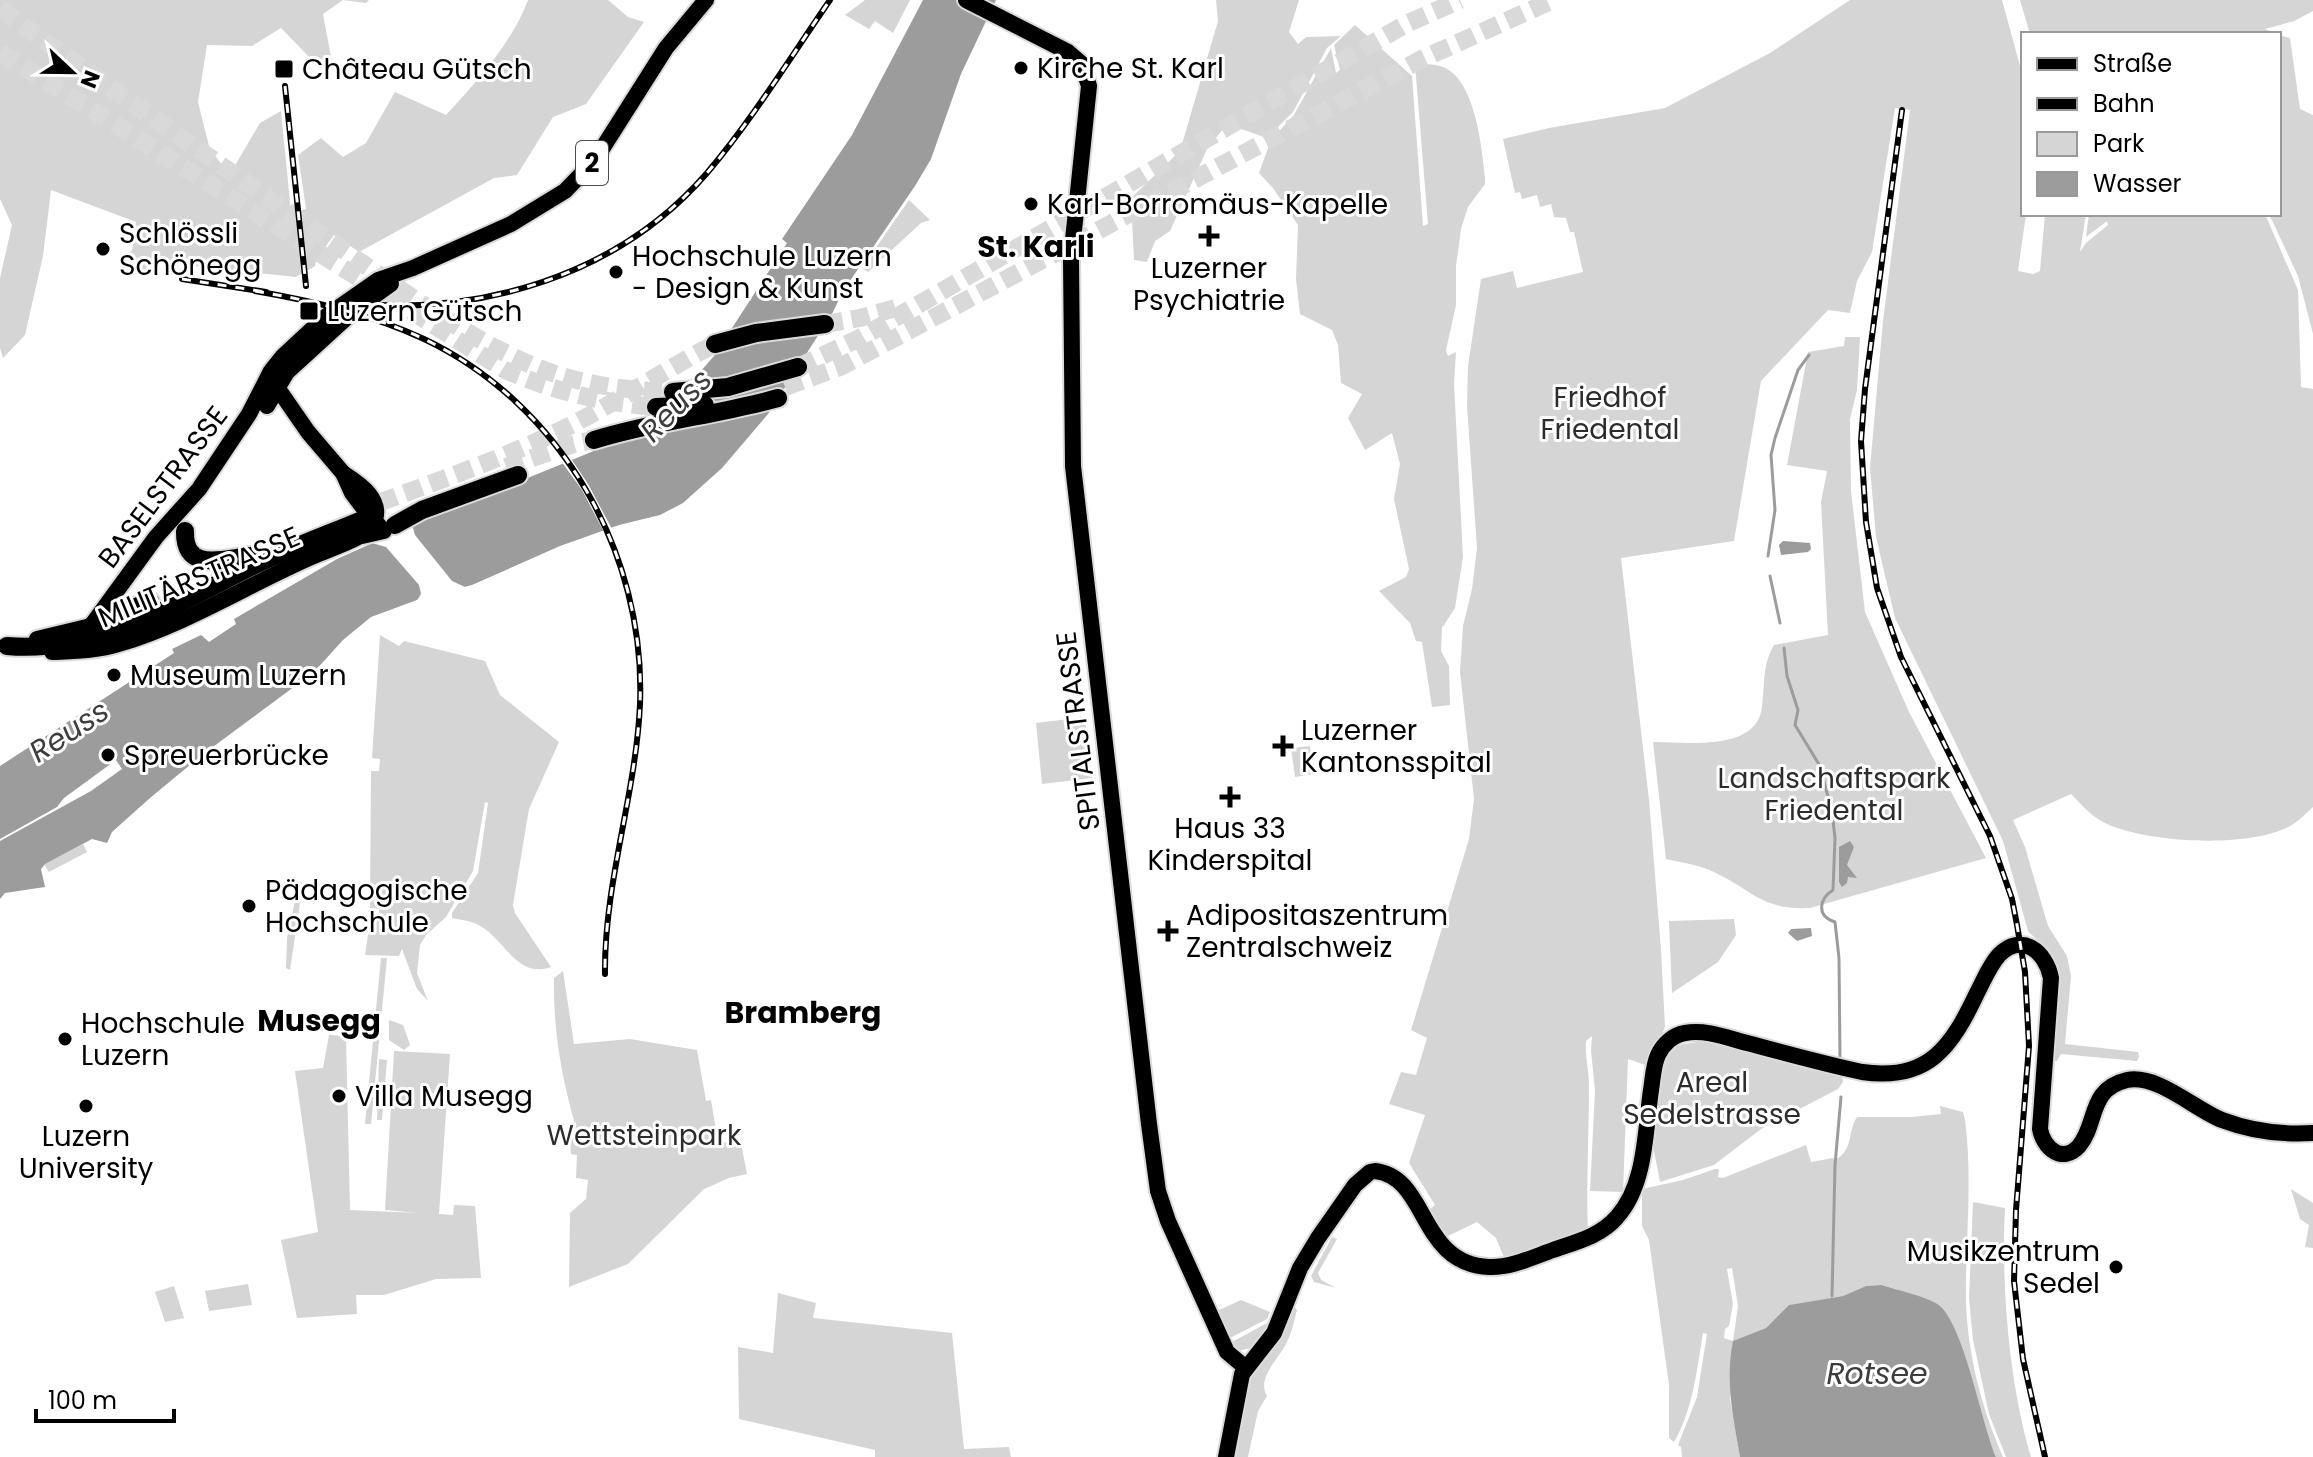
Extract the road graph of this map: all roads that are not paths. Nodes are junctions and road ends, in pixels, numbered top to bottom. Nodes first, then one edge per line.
1 (706, 0) edge
2 (966, 0) edge
3 (825, 324) tunnel mouth
4 (715, 344) tunnel mouth
5 (798, 367) tunnel mouth
6 (271, 386) junction
7 (673, 392) tunnel mouth
8 (268, 405) junction
9 (656, 407) tunnel mouth
10 (308, 432) junction
11 (594, 440) tunnel mouth
12 (518, 475) tunnel mouth
13 (371, 520) junction
14 (185, 531) joint
15 (251, 556) junction
16 (91, 626) junction
17 (4, 646) edge
18 (2313, 1133) edge
19 (1246, 1368) junction
20 (1226, 1457) edge

1 - 6 main road, BASELSTRASSE / 2
2 - 19 main road, SPITALSTRASSE
3 - 4 highway
5 - 7 highway
6 - 8 main road, BASELSTRASSE
6 - 10 main road
6 - 16 main road, BASELSTRASSE / 2
8 - 10 main road
8 - 14 main road, BASELSTRASSE
9 - 11 highway
10 - 13 main road
12 - 13 highway
13 - 15 highway
13 - 17 highway
13 - 17 main road, MILITÄRSTRASSE
14 - 15 highway
15 - 16 highway
16 - 17 main road
18 - 19 main road
19 - 20 main road

